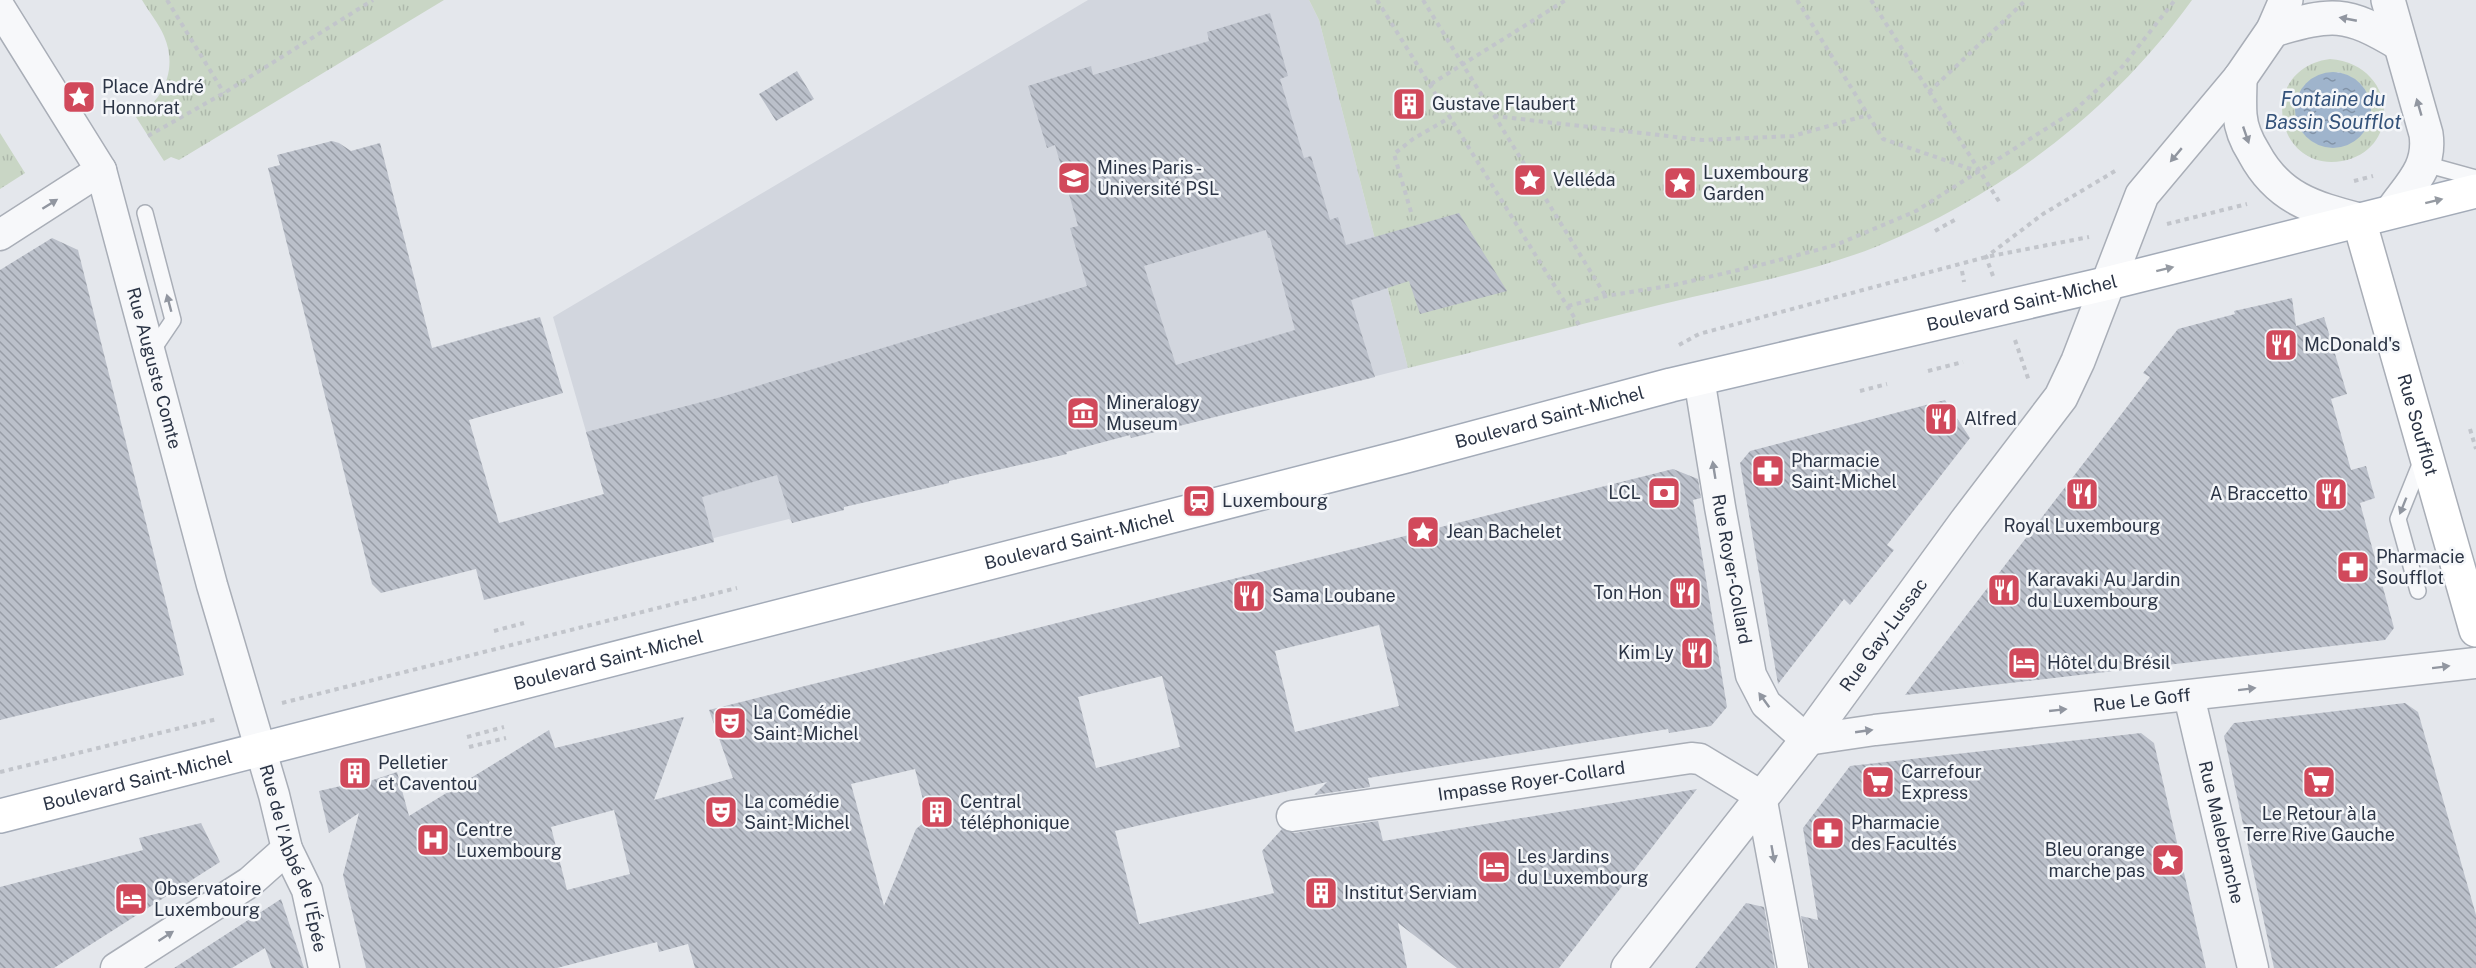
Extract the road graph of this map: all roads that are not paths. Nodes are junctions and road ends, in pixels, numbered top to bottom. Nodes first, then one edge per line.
1 (2286, 0) edge
2 (2388, 0) edge
3 (0, 8) edge
4 (2273, 30) junction
5 (2400, 44) junction
6 (2240, 78) junction
7 (2425, 164) junction
8 (101, 170) junction
9 (2476, 178) edge
10 (2476, 191) edge
11 (2392, 212) junction
12 (145, 213) dead end
13 (2359, 220) junction
14 (0, 235) edge
15 (2109, 283) junction
16 (150, 354) junction
17 (1699, 378) junction
18 (2425, 452) junction
19 (2418, 591) dead end
20 (2476, 630) edge
21 (2476, 663) edge
22 (2189, 696) junction
23 (1807, 740) junction
24 (260, 748) junction
25 (1761, 796) junction
26 (0, 816) edge
27 (1292, 816) dead end
28 (287, 849) junction
29 (116, 968) edge
30 (324, 968) edge
31 (1628, 968) edge
32 (1793, 968) edge
33 (2253, 968) edge

1 - 4 street
2 - 5 street
3 - 8 street, Rue Auguste Comte
5 -> 4 street
4 - 6 street
7 -> 5 street
6 -> 13 street
6 -> 15 street, Rue Gay-Lussac
7 - 9 lane
7 - 11 street
14 -> 8 street
8 - 16 street, Rue Auguste Comte
11 -> 10 main road, Boulevard Saint-Michel
11 - 13 main road, Boulevard Saint-Michel
16 -> 12 lane
15 -> 13 main road, Boulevard Saint-Michel
13 - 18 main road, Rue Soufflot
15 - 17 main road, Boulevard Saint-Michel
15 - 23 street, Rue Gay-Lussac
16 - 24 street, Rue Auguste Comte
23 -> 17 street, Rue Royer-Collard
17 - 24 main road, Boulevard Saint-Michel
18 -> 19 lane
18 - 20 main road, Rue Soufflot
22 -> 21 street, Rue Le Goff
23 -> 22 street, Rue Le Goff
22 - 33 street, Rue Malebranche
23 - 25 street, Rue Gay-Lussac
24 - 26 main road, Boulevard Saint-Michel
24 - 28 street, Rue de l'Abbé de l'Épée
25 - 27 street, Impasse Royer-Collard
25 - 31 street, Rue Gay-Lussac
25 -> 32 street
29 -> 28 street
28 - 30 street, Rue de l'Abbé de l'Épée

